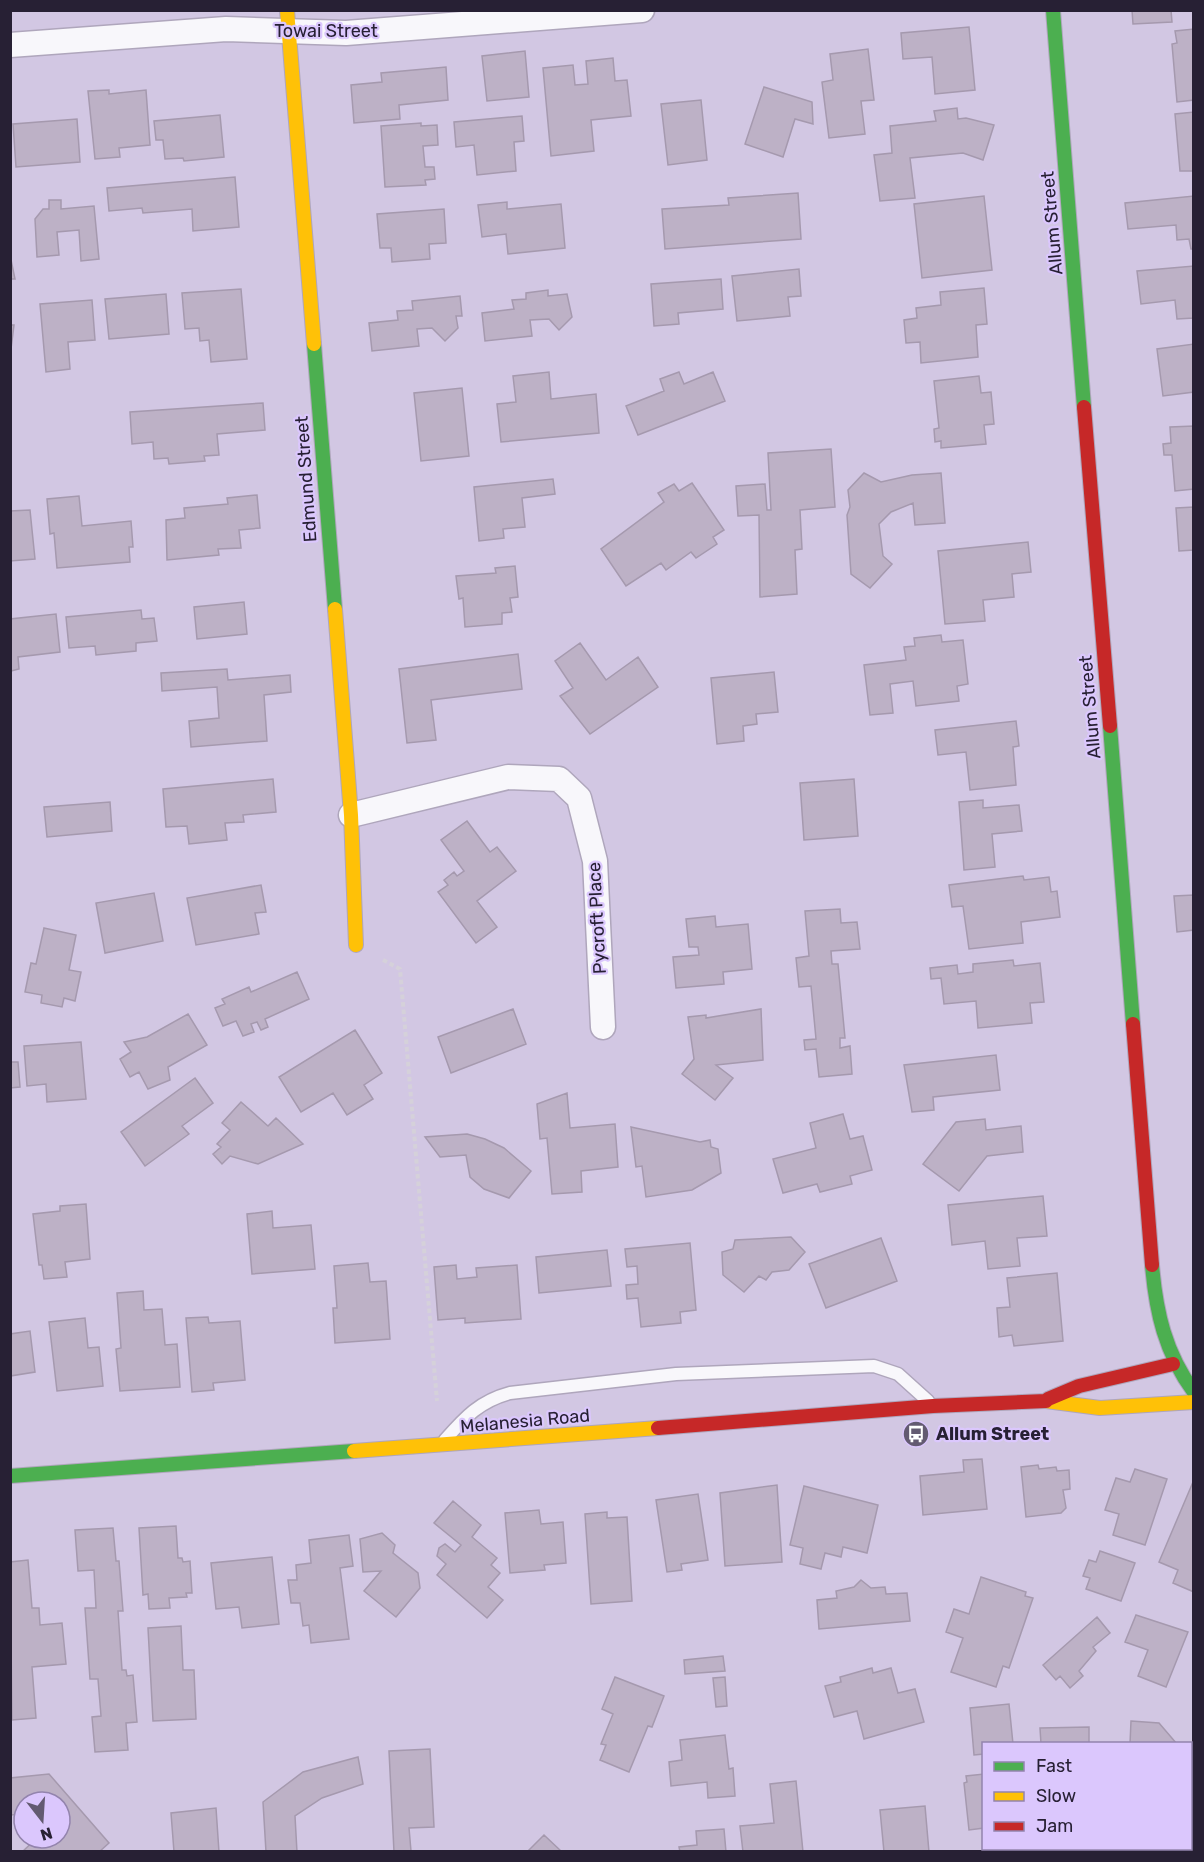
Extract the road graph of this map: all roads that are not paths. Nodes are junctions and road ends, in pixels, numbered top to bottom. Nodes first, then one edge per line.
1 (642, 10) edge
2 (1053, 10) edge
3 (287, 22) edge
4 (10, 45) edge
5 (351, 815) junction
6 (356, 945) road end
7 (603, 1027) dead end
8 (1173, 1364) junction
9 (1194, 1392) edge
10 (1043, 1401) junction
11 (1194, 1402) edge
12 (933, 1406) junction
13 (441, 1446) junction
14 (10, 1476) edge

1 - 3 street, Towai Street
2 - 8 street, Allum Street
3 - 4 street, Towai Street
3 - 5 street, Edmund Street
5 - 6 street, Edmund Street
5 - 7 street, Pycroft Place
8 - 9 street, Allum Street
8 - 10 street, Melanesia Road
10 - 11 street, Melanesia Road
10 - 12 street, Melanesia Road
12 - 13 street, Melanesia Road
12 - 13 lane
13 - 14 street, Melanesia Road

